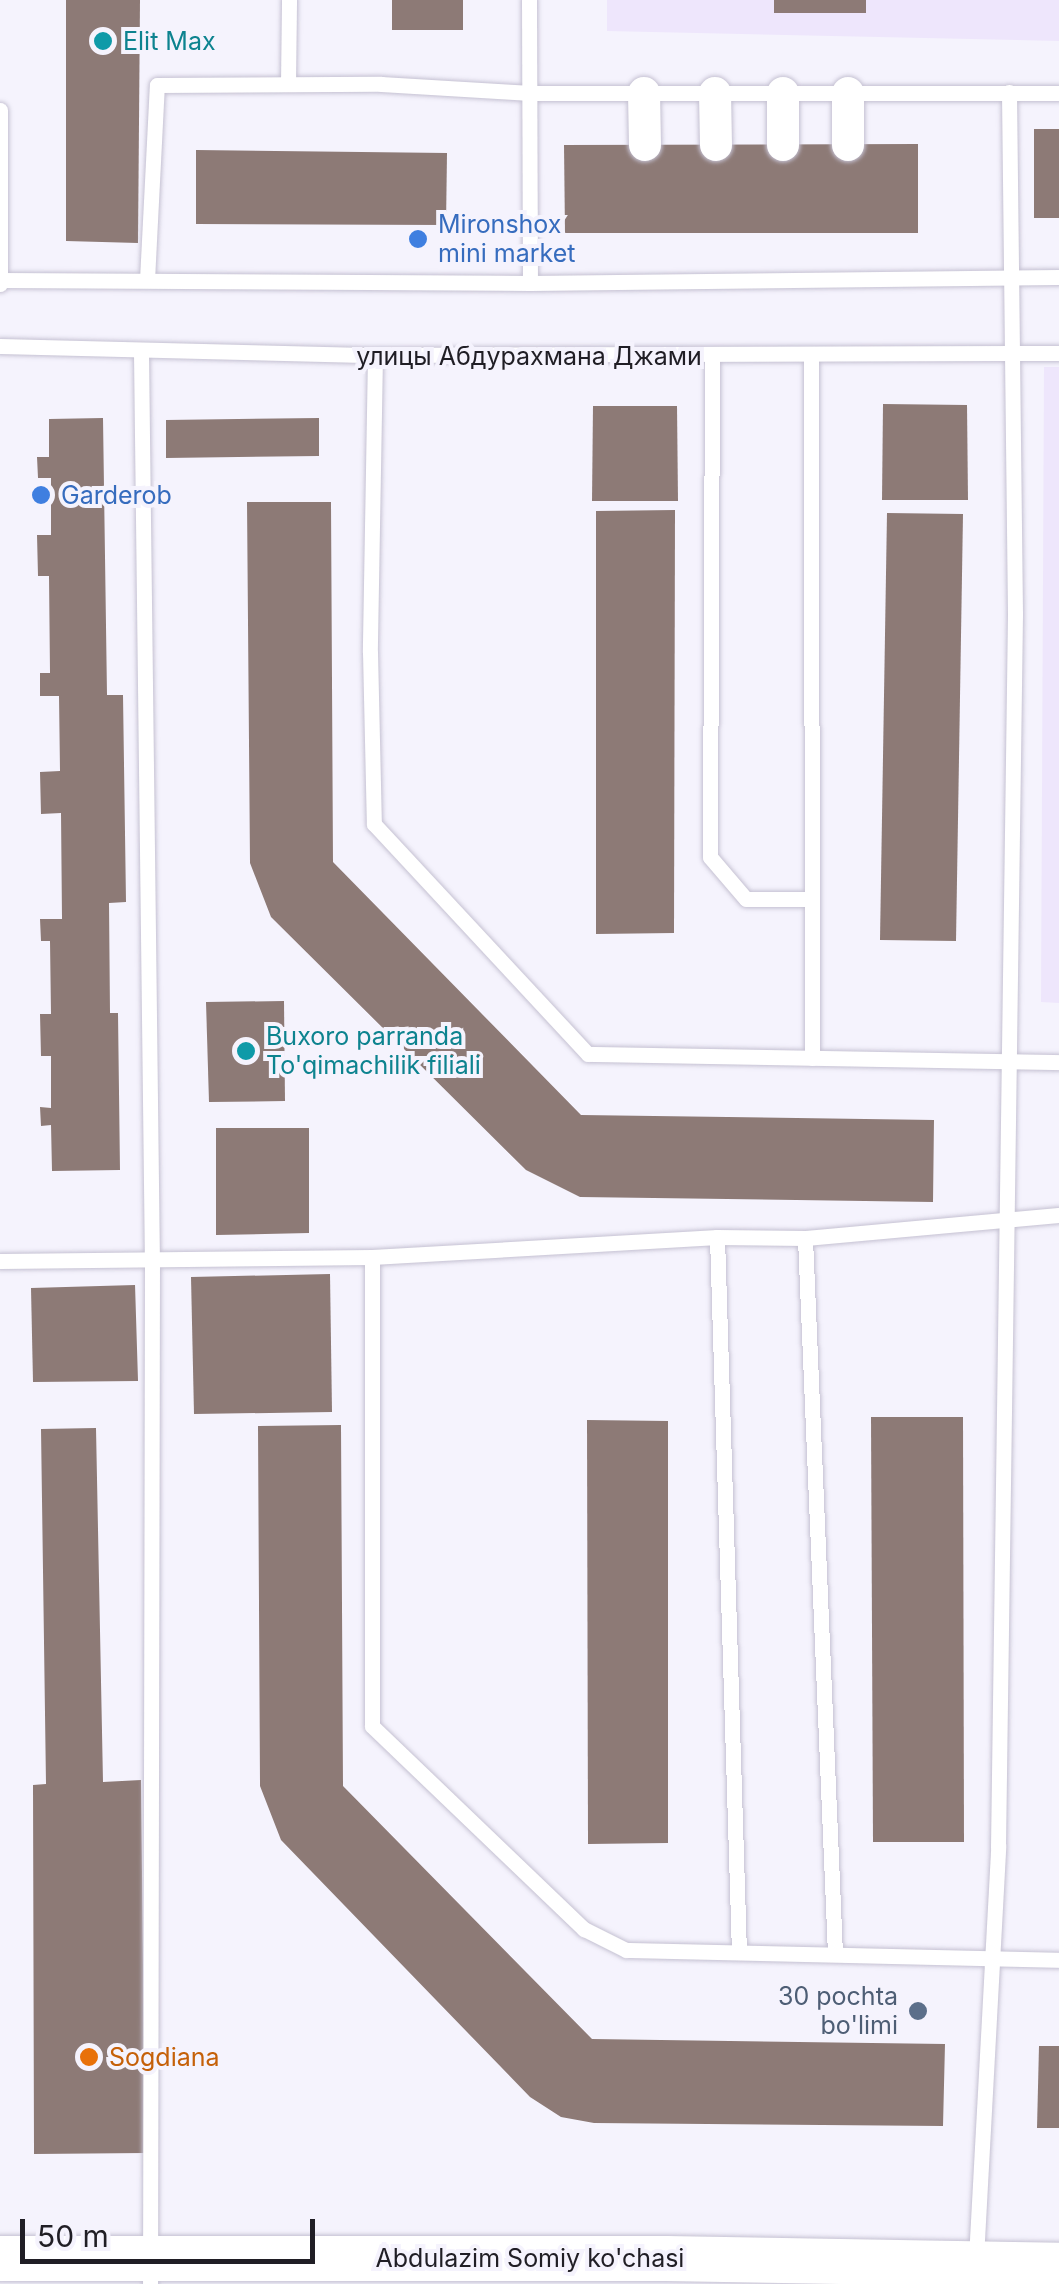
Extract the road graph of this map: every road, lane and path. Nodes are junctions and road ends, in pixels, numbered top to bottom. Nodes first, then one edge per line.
1 (289, 0) edge
2 (529, 0) edge
3 (288, 84) junction
4 (1008, 92) junction
5 (531, 93) junction
6 (644, 93) junction
7 (716, 93) junction
8 (783, 93) junction
9 (848, 93) junction
10 (1059, 93) edge
11 (0, 110) edge
12 (783, 144) dead end
13 (848, 144) dead end
14 (716, 145) dead end
15 (645, 146) dead end
16 (1008, 277) junction
17 (1059, 277) edge
18 (148, 280) junction
19 (1, 282) edge
20 (530, 284) junction
21 (0, 346) edge
22 (141, 353) junction
23 (1059, 353) edge
24 (1009, 354) junction
25 (375, 355) junction
26 (712, 357) junction
27 (811, 357) junction
28 (812, 898) junction
29 (812, 1058) junction
30 (1008, 1060) junction
31 (1059, 1062) edge
32 (1059, 1215) edge
33 (1006, 1216) junction
34 (717, 1237) junction
35 (805, 1238) junction
36 (372, 1258) junction
37 (0, 1261) edge
38 (152, 1261) junction
39 (739, 1952) junction
40 (834, 1953) junction
41 (988, 1958) junction
42 (1059, 1960) edge
43 (0, 2258) edge
44 (976, 2263) junction
45 (1059, 2265) edge
46 (150, 2270) edge
47 (928, 2273) edge

1 - 3 lane
2 - 5 lane
3 - 5 lane
3 - 18 lane
4 - 9 lane
4 - 10 lane
4 - 16 lane
5 - 6 lane
5 - 20 lane
6 - 7 lane
6 - 15 street
7 - 8 lane
7 - 14 street
8 - 9 lane
8 - 12 street
9 - 13 street
11 - 19 lane
16 - 17 lane
16 - 20 lane
16 - 24 lane
18 - 19 lane
18 - 20 lane
21 - 22 lane, улицы Абдурахмана Джами
22 - 25 lane, улицы Абдурахмана Джами
22 - 38 lane
23 - 24 lane, улицы Абдурахмана Джами
24 - 27 lane, улицы Абдурахмана Джами
24 - 30 lane
25 - 26 lane, улицы Абдурахмана Джами
25 - 29 lane
26 - 27 lane, улицы Абдурахмана Джами
26 - 28 lane
27 - 28 lane
28 - 29 lane
29 - 30 lane
30 - 31 lane
30 - 33 lane
32 - 33 lane
33 - 35 lane
33 - 41 lane
34 - 35 lane
34 - 36 lane
34 - 39 lane
35 - 40 lane
36 - 38 lane
36 - 39 lane
37 - 38 lane
38 - 46 lane
39 - 40 lane
40 - 41 lane
41 - 42 lane
41 - 44 lane
43 - 46 street, Abdulazim Somiy ko'chasi
44 - 45 street, Abdulazim Somiy ko'chasi
44 - 47 street, Abdulazim Somiy ko'chasi
46 - 47 street, Abdulazim Somiy ko'chasi

